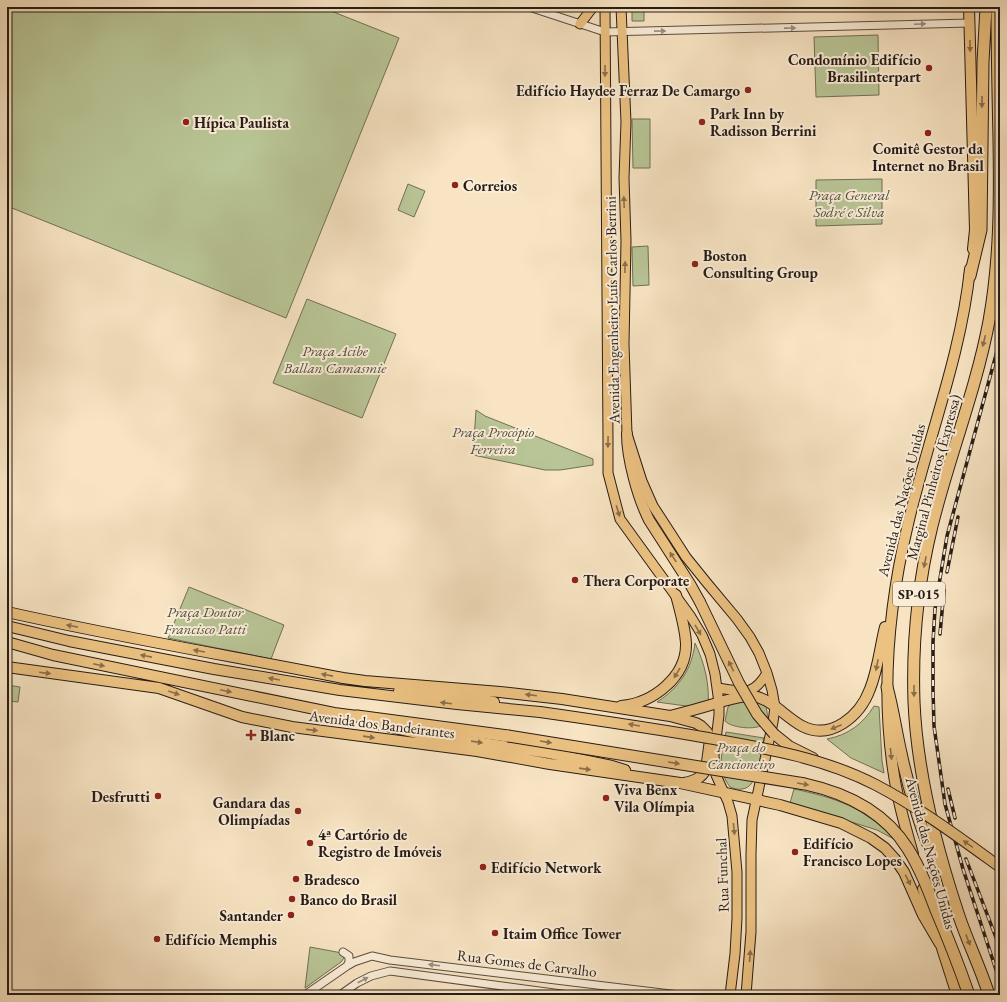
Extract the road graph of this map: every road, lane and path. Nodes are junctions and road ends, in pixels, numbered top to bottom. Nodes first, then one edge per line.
1 (529, 7) edge
2 (593, 7) edge
3 (605, 7) edge
4 (621, 7) edge
5 (969, 7) edge
6 (986, 7) edge
7 (997, 7) edge
8 (970, 23) junction
9 (580, 24) junction
10 (605, 32) junction
11 (621, 32) junction
12 (970, 276) junction
13 (627, 434) junction
14 (676, 595) junction
15 (892, 600) junction
16 (7, 612) edge
17 (7, 626) edge
18 (7, 642) edge
19 (7, 667) edge
20 (767, 673) junction
21 (365, 681) junction
22 (887, 687) junction
23 (718, 688) junction
24 (719, 703) junction
25 (601, 706) junction
26 (775, 707) junction
27 (527, 710) junction
28 (356, 716) junction
29 (670, 716) junction
30 (764, 763) joint
31 (823, 763) junction
32 (650, 778) junction
33 (680, 783) junction
34 (723, 792) junction
35 (756, 799) junction
36 (1000, 867) edge
37 (946, 876) junction
38 (940, 944) junction
39 (343, 952) dead end
40 (347, 966) junction
41 (728, 994) edge
42 (305, 995) edge
43 (340, 995) edge
44 (570, 995) edge
45 (679, 995) edge
46 (746, 995) edge
47 (957, 995) edge
48 (969, 995) edge
49 (989, 995) edge

1 - 9 street
2 - 9 main road
3 - 10 main road, Avenida Engenheiro Luís Carlos Berrini
4 - 11 main road, Avenida Engenheiro Luís Carlos Berrini
5 - 8 highway, Avenida das Nações Unidas
6 -> 12 highway
7 -> 37 highway, Marginal Pinheiros (Expressa) / SP-015
11 -> 8 street
8 -> 12 highway, Avenida das Nações Unidas
9 - 10 street
10 - 11 street
10 -> 14 main road, Avenida Engenheiro Luís Carlos Berrini
13 -> 11 main road, Avenida Engenheiro Luís Carlos Berrini
12 - 15 highway, Avenida das Nações Unidas
13 - 20 main road, Avenida Engenheiro Luís Carlos Berrini
31 -> 13 highway, bridge
14 -> 23 main road, Avenida Engenheiro Luís Carlos Berrini
14 -> 25 highway
15 - 22 highway, Avenida das Nações Unidas
15 -> 26 highway
21 -> 16 highway
27 -> 17 highway, Avenida dos Bandeirantes
18 -> 28 highway, Avenida dos Bandeirantes
19 -> 32 highway, Avenida dos Bandeirantes
20 - 23 main road
20 - 26 main road, Avenida Engenheiro Luís Carlos Berrini
25 -> 21 highway
21 - 27 highway
22 - 37 highway
22 -> 38 highway, Avenida das Nações Unidas
23 - 24 main road, Avenida Engenheiro Luís Carlos Berrini
24 - 26 highway
24 - 29 highway
24 - 34 main road, Rua Funchal
25 - 29 highway
26 - 30 main road, Avenida Engenheiro Luís Carlos Berrini
31 -> 27 highway, Avenida dos Bandeirantes, bridge
28 -> 32 highway, Avenida dos Bandeirantes
28 -> 48 highway, bridge
29 - 33 highway
30 - 35 main road, Rua Funchal
36 -> 31 highway, bridge
32 - 33 highway, Avenida dos Bandeirantes
33 - 34 highway, Avenida dos Bandeirantes
34 - 35 highway, Avenida dos Bandeirantes
34 -> 41 main road, Rua Funchal
35 -> 38 highway, Avenida dos Bandeirantes
46 -> 35 main road, Rua Funchal
37 -> 49 highway, Marginal Pinheiros (Expressa) / SP-015
38 - 47 highway, Avenida das Nações Unidas
39 - 40 street
40 - 42 street
45 -> 40 street, Rua Gomes de Carvalho
43 -> 44 street, Rua Gomes de Carvalho

